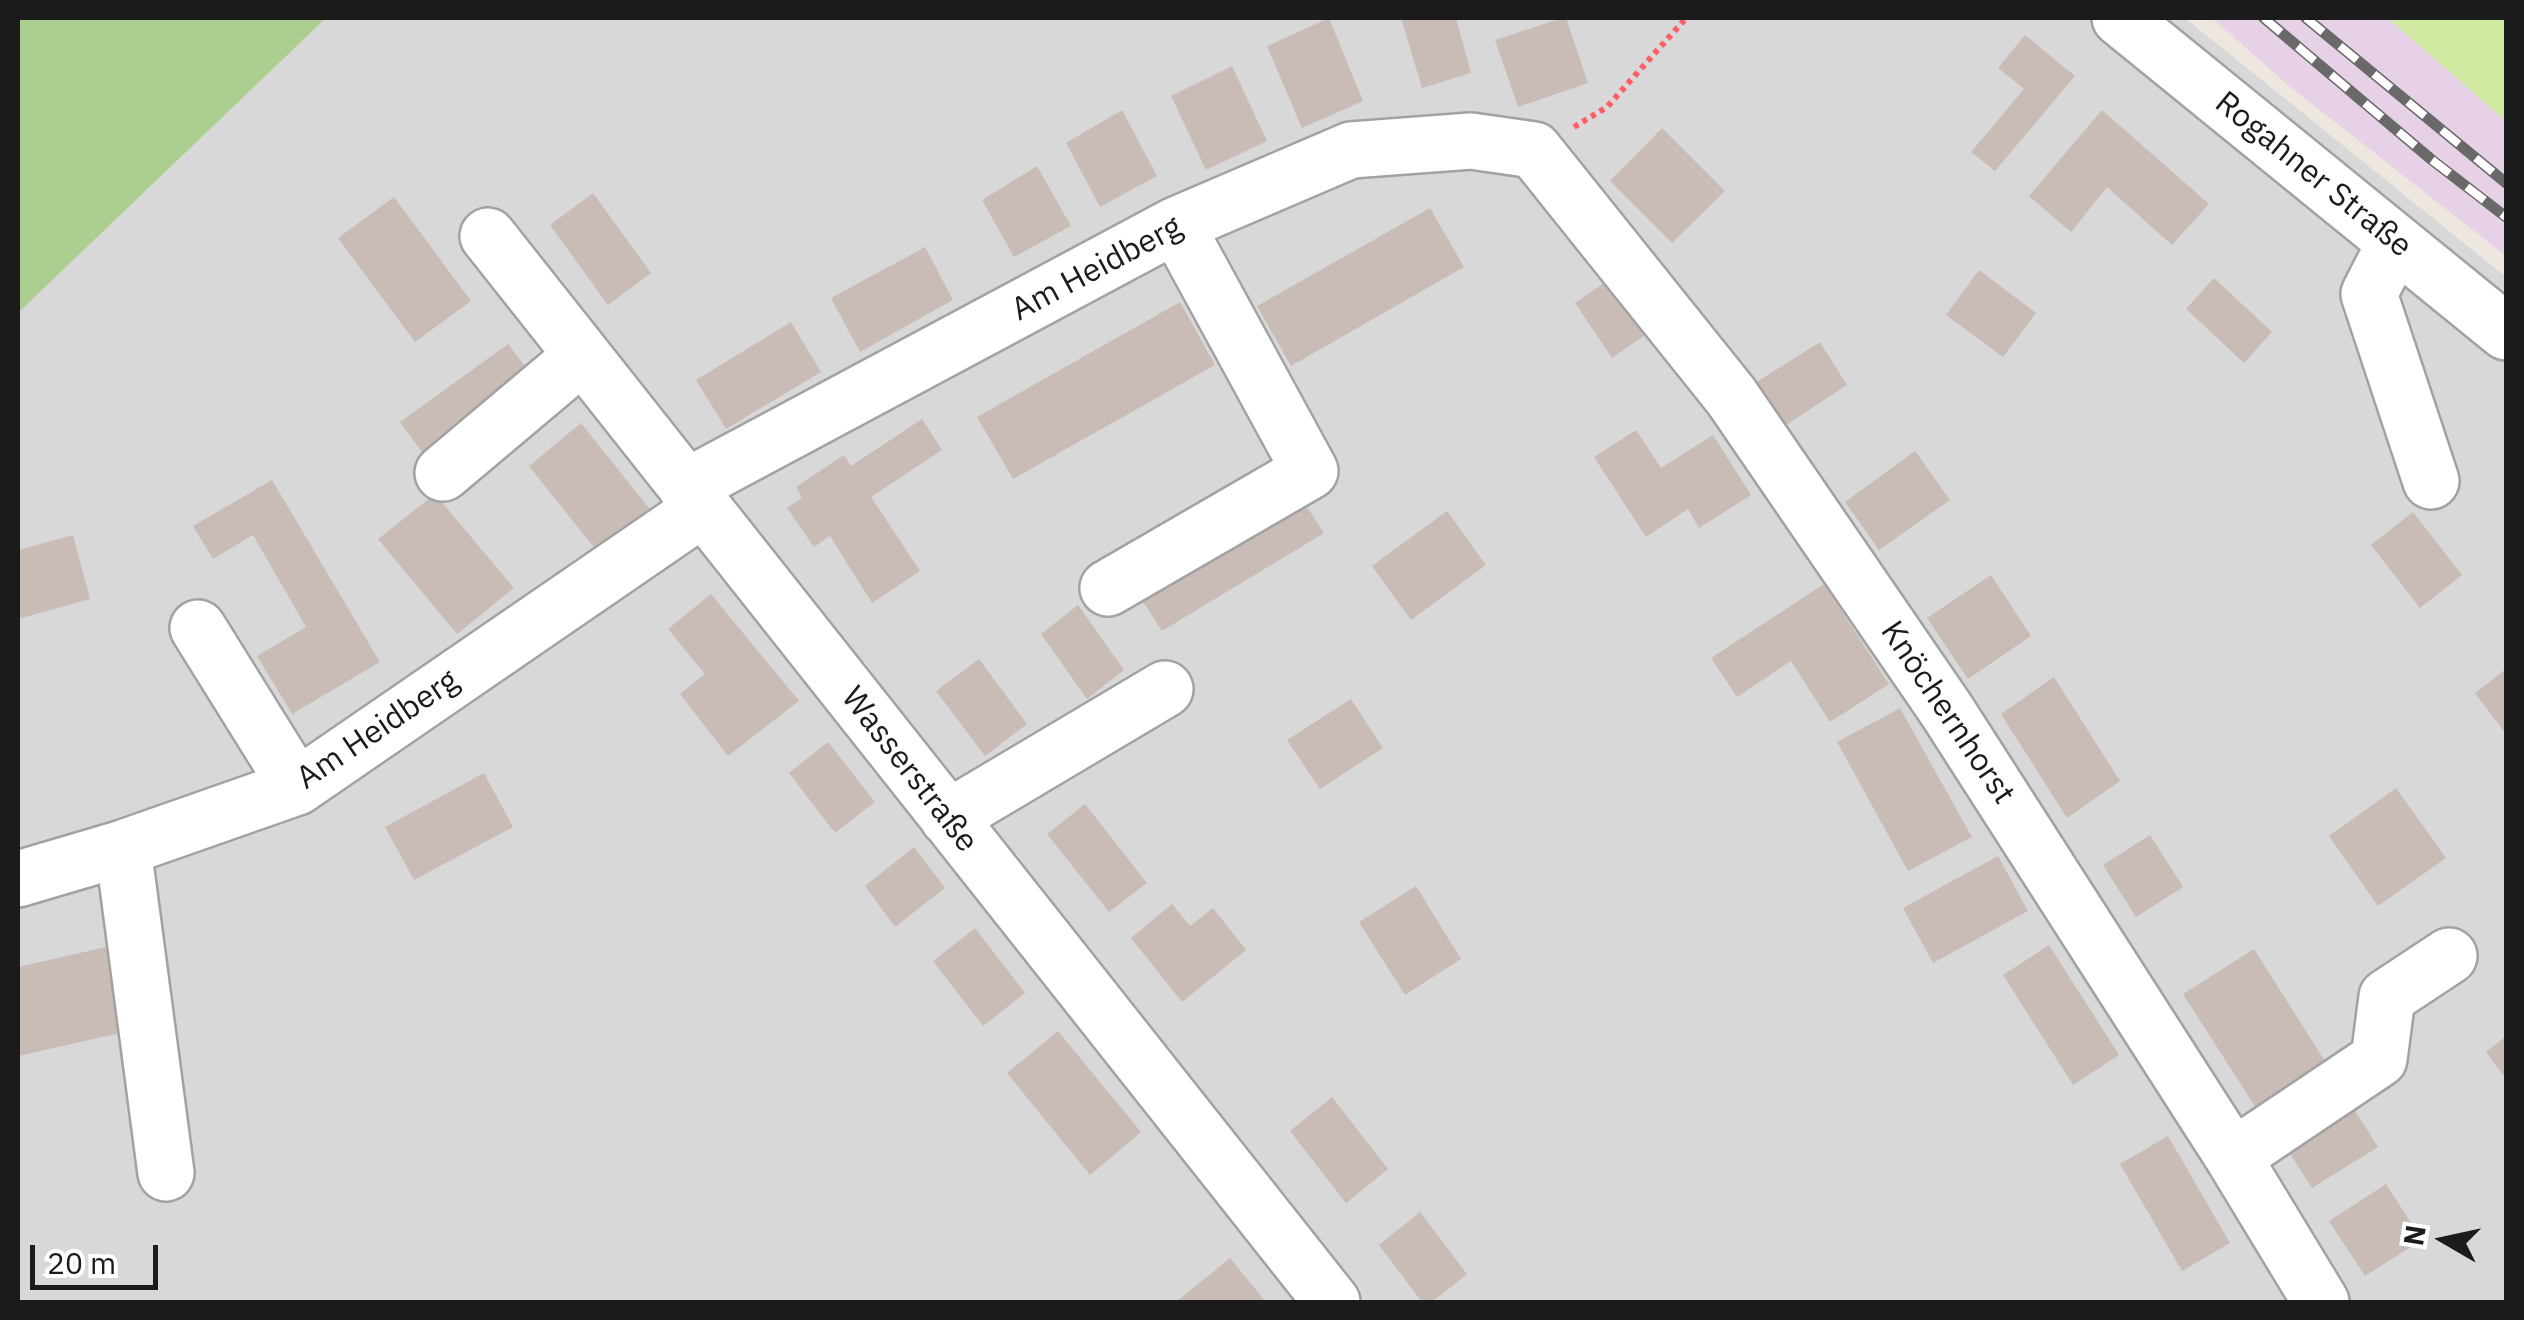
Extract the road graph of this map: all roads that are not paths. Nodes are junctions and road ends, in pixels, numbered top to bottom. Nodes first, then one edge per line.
1 (2120, 18) edge
2 (1534, 150) joint
3 (1176, 225) junction
4 (488, 236) dead end
5 (2396, 243) junction
6 (2506, 332) edge
7 (582, 356) junction
8 (444, 473) dead end
9 (2431, 481) dead end
10 (694, 498) junction
11 (1108, 588) dead end
12 (198, 628) dead end
13 (1165, 689) dead end
14 (297, 787) junction
15 (948, 818) junction
16 (123, 848) junction
17 (18, 879) edge
18 (2449, 956) dead end
19 (2234, 1158) junction
20 (166, 1174) dead end
21 (1332, 1302) edge
22 (2321, 1302) edge

1 - 5 street, Rogahner Straße
2 - 3 street, Am Heidberg
2 - 19 street, Knöchernhorst
3 - 10 street, Am Heidberg
3 - 11 street
4 - 7 street, Wasserstraße
5 - 6 street, Rogahner Straße
5 - 9 street
7 - 8 street
7 - 10 street, Wasserstraße
10 - 14 street, Am Heidberg
10 - 15 street, Wasserstraße
12 - 14 street
13 - 15 street
14 - 16 street, Am Heidberg
15 - 21 street, Wasserstraße
16 - 17 street, Am Heidberg
16 - 20 street
18 - 19 street
19 - 22 street, Knöchernhorst

